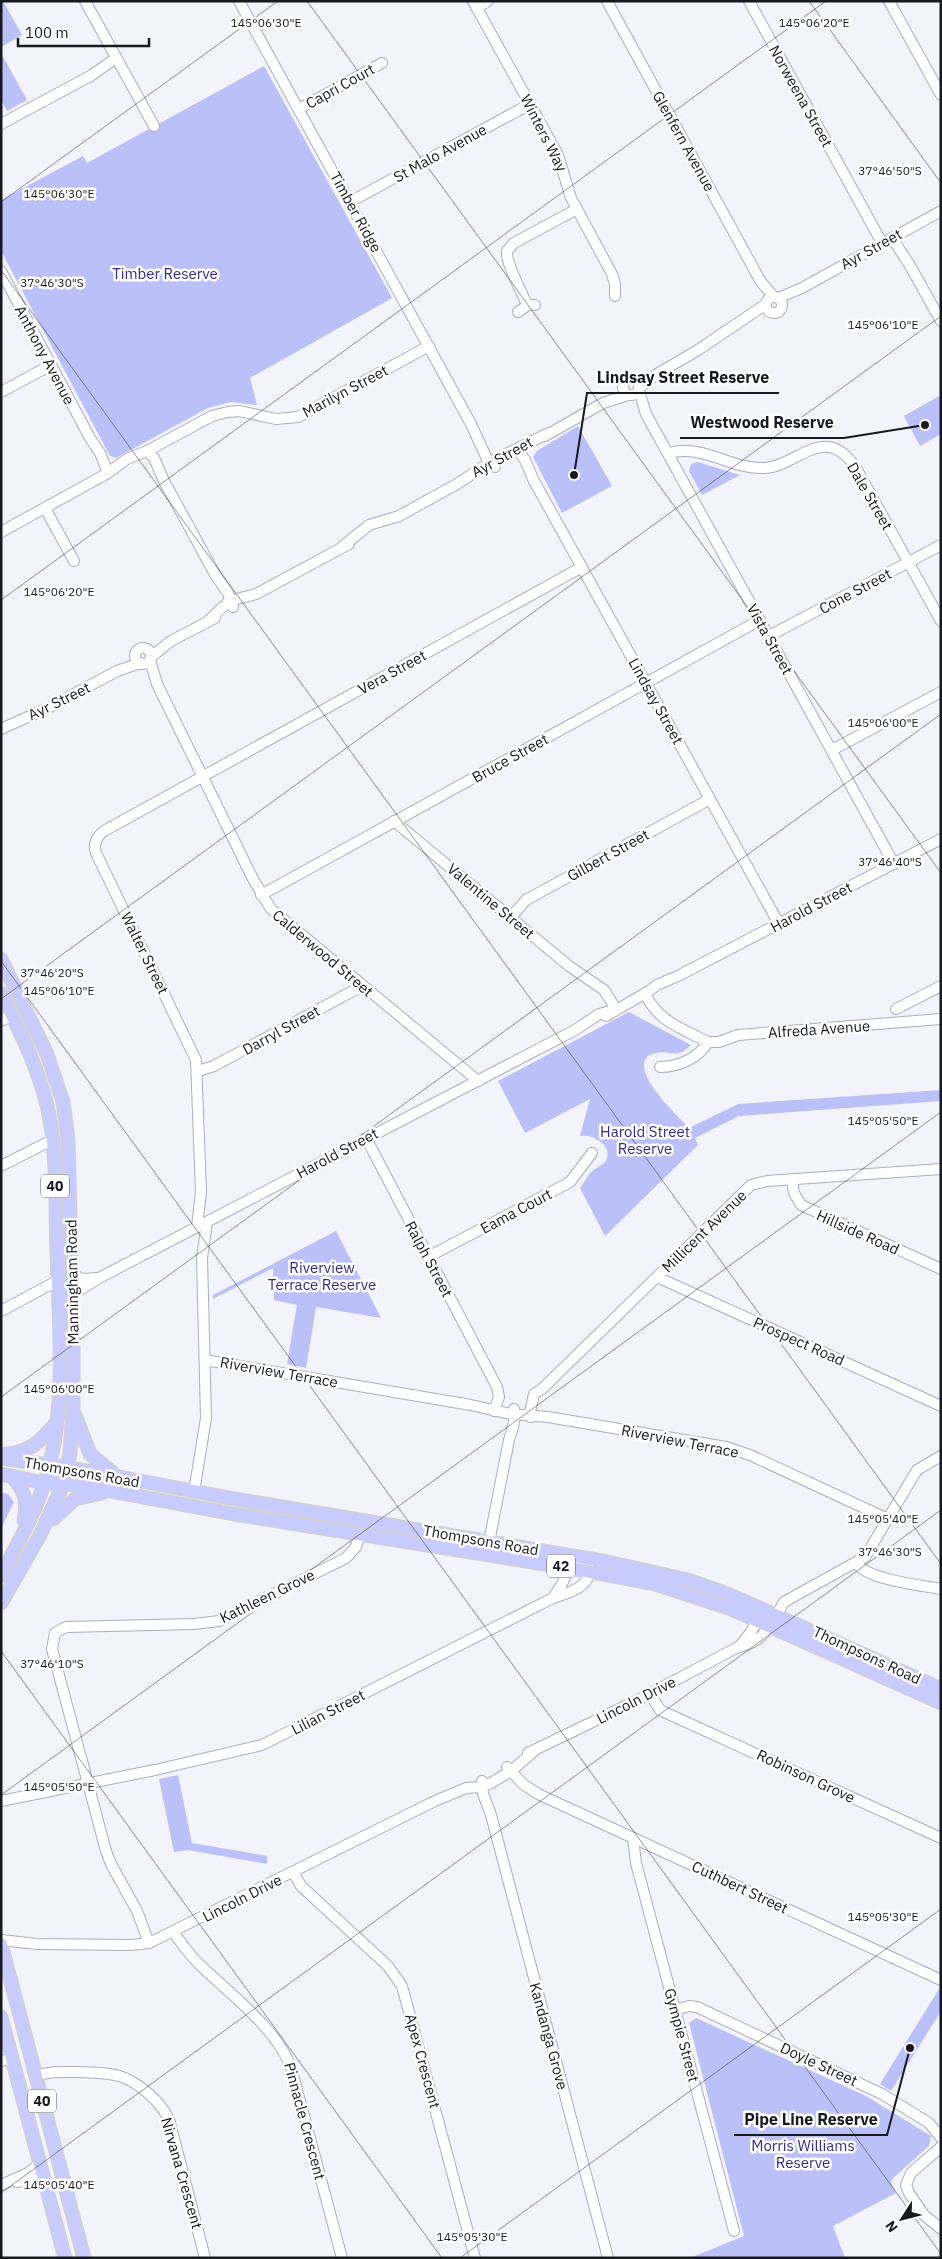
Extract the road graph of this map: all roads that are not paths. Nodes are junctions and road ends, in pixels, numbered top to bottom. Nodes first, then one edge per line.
1 (85, 1) edge
2 (488, 1) edge
3 (607, 1) edge
4 (749, 1) edge
5 (889, 1) edge
6 (242, 2) edge
7 (475, 4) edge
8 (118, 61) junction
9 (382, 63) dead end
10 (941, 95) edge
11 (530, 104) junction
12 (299, 109) junction
13 (1, 124) edge
14 (154, 126) dead end
15 (350, 202) junction
16 (577, 209) junction
17 (941, 211) edge
18 (894, 237) junction
19 (882, 244) junction
20 (1, 271) edge
21 (802, 288) junction
22 (615, 296) dead end
23 (771, 300) junction
24 (776, 311) junction
25 (518, 312) dead end
26 (941, 321) edge
27 (739, 323) junction
28 (429, 346) junction
29 (51, 365) junction
30 (632, 389) junction
31 (1, 392) edge
32 (147, 451) junction
33 (668, 453) junction
34 (519, 454) junction
35 (493, 463) junction
36 (108, 473) junction
37 (45, 508) junction
38 (1, 532) edge
39 (941, 545) edge
40 (74, 561) dead end
41 (908, 562) junction
42 (582, 567) junction
43 (231, 603) junction
44 (760, 620) junction
45 (941, 621) edge
46 (769, 636) junction
47 (144, 658) junction
48 (646, 683) junction
49 (941, 692) edge
50 (1, 729) edge
51 (832, 750) junction
52 (203, 776) junction
53 (710, 799) junction
54 (394, 821) junction
55 (941, 840) edge
56 (894, 864) junction
57 (261, 896) junction
58 (511, 917) junction
59 (779, 924) junction
60 (1, 959) edge
61 (362, 986) junction
62 (941, 986) edge
63 (1, 993) edge
64 (644, 994) junction
65 (616, 1009) junction
66 (896, 1009) dead end
67 (7, 1018) edge
68 (938, 1021) edge
69 (708, 1042) junction
70 (660, 1067) dead end
71 (198, 1071) junction
72 (478, 1080) junction
73 (366, 1138) junction
74 (52, 1140) junction
75 (592, 1153) dead end
76 (1, 1166) edge
77 (941, 1169) edge
78 (792, 1180) junction
79 (201, 1192) junction
80 (211, 1219) junction
81 (192, 1229) junction
82 (428, 1257) junction
83 (202, 1258) junction
84 (941, 1269) edge
85 (71, 1273) junction
86 (657, 1277) junction
87 (99, 1278) junction
88 (58, 1282) junction
89 (72, 1295) junction
90 (1, 1311) edge
91 (205, 1360) junction
92 (941, 1406) edge
93 (73, 1408) junction
94 (495, 1408) junction
95 (513, 1412) junction
96 (532, 1414) junction
97 (56, 1423) junction
98 (1, 1456) edge
99 (941, 1456) edge
100 (49, 1465) junction
101 (67, 1467) junction
102 (6, 1475) edge
103 (118, 1477) junction
104 (45, 1483) junction
105 (63, 1485) junction
106 (117, 1492) junction
107 (194, 1492) junction
108 (888, 1519) junction
109 (361, 1526) junction
110 (40, 1535) junction
111 (21, 1538) junction
112 (492, 1546) junction
113 (583, 1557) junction
114 (856, 1563) junction
115 (570, 1568) junction
116 (589, 1571) junction
117 (1, 1576) edge
118 (941, 1589) edge
119 (553, 1598) junction
120 (1, 1603) edge
121 (757, 1620) junction
122 (774, 1620) junction
123 (738, 1647) junction
124 (941, 1689) edge
125 (653, 1692) junction
126 (941, 1703) edge
127 (509, 1770) junction
128 (88, 1783) junction
129 (483, 1784) junction
130 (1, 1801) edge
131 (633, 1838) junction
132 (941, 1838) edge
133 (296, 1871) junction
134 (169, 1934) junction
135 (152, 1942) junction
136 (2, 1946) edge
137 (941, 1980) edge
138 (676, 2013) junction
139 (1, 2017) edge
140 (7, 2059) edge
141 (36, 2076) junction
142 (41, 2098) junction
143 (929, 2123) junction
144 (941, 2127) edge
145 (941, 2138) edge
146 (941, 2147) edge
147 (40, 2162) junction
148 (44, 2178) junction
149 (3, 2184) edge
150 (941, 2229) edge
151 (734, 2231) dead end
152 (65, 2258) edge
153 (84, 2258) edge
154 (205, 2258) edge
155 (342, 2258) edge
156 (475, 2258) edge
157 (608, 2258) edge

1 - 8 street
2 - 7 street
3 - 23 street, Glenfern Avenue
4 - 19 street, Norweena Street
5 - 10 street
6 - 12 street, Timber Ridge
7 - 11 street, Winters Way
8 - 13 street
8 - 14 street
9 - 12 street, Capri Court
11 - 15 street, St Malo Avenue
11 - 16 street, Winters Way
12 - 15 street, Timber Ridge
15 - 28 street, Timber Ridge
16 - 22 street, Winters Way
16 - 25 street
17 - 18 street, Ayr Street
18 - 19 street, Ayr Street
18 - 26 street
19 - 21 street, Ayr Street
20 - 29 street, Anthony Avenue
21 - 23 street, Ayr Street
21 - 24 street, Ayr Street
23 - 24 street, Glenfern Avenue
23 - 24 street
23 - 27 street, Ayr Street
24 - 27 street, Ayr Street
27 - 30 street, Ayr Street
28 - 32 street, Marilyn Street
28 - 35 street, Timber Ridge
29 - 31 street
29 - 36 street, Anthony Avenue
30 - 33 street, Vista Street
30 - 34 street, Ayr Street
32 - 36 street, Marilyn Street
32 - 43 street
33 - 41 street, Dale Street
33 - 44 street, Vista Street
34 - 35 street, Ayr Street
34 - 42 street, Lindsay Street
35 - 43 street, Ayr Street
36 - 37 street, Marilyn Street
37 - 38 street, Marilyn Street
37 - 40 street
39 - 41 street, Cone Street
41 - 45 street, Dale Street
41 - 46 street, Cone Street
42 - 48 street, Lindsay Street
42 - 52 street, Vera Street
43 - 47 street, Ayr Street
44 - 46 street, Vista Street
44 - 48 street, Bruce Street
46 - 51 street, Vista Street
47 - 50 street, Ayr Street
47 - 52 street, Calderwood Street
48 - 53 street, Lindsay Street
48 - 54 street, Bruce Street
49 - 51 street
51 - 56 street, Vista Street
52 - 57 street, Calderwood Street
52 - 71 street, Walter Street
53 - 58 street, Gilbert Street
53 - 59 street, Lindsay Street
54 - 57 street, Bruce Street
54 - 58 street, Valentine Street
55 - 56 street, Harold Street
56 - 59 street, Harold Street
57 - 61 street, Calderwood Street
58 - 65 street, Valentine Street
59 - 64 street, Harold Street
60 - 85 main road, Manningham Road / 40
61 - 71 street, Darryl Street
61 - 72 street, Calderwood Street
62 - 66 street
63 - 67 main road, Manningham Road / 40
64 - 65 street, Harold Street
64 - 69 street
65 - 72 street, Harold Street
67 - 74 main road, Manningham Road / 40
68 - 69 street, Alfreda Avenue
69 - 70 street, Alfreda Avenue
71 - 79 street, Walter Street
72 - 73 street, Harold Street
73 - 80 street, Harold Street
73 - 82 street, Ralph Street
74 - 76 street
74 - 88 main road, Manningham Road / 40
75 - 82 street, Eama Court
77 - 78 street, Millicent Avenue
78 - 84 street, Hillside Road
78 - 86 street, Millicent Avenue
79 - 80 street, Walter Street
79 - 81 street, Walter Street
80 - 81 street, Harold Street
80 - 83 street
81 - 83 street
81 - 87 street, Harold Street
82 - 94 street, Ralph Street
83 - 91 street
85 - 87 street
85 - 89 main road, Manningham Road / 40
86 - 92 street, Prospect Road
86 - 96 street, Millicent Avenue
87 - 89 street, Harold Street
88 - 90 street
88 - 97 main road, Manningham Road / 40
89 - 93 main road, Manningham Road / 40
91 - 94 street, Riverview Terrace
91 - 107 street
93 - 101 main road, Manningham Road / 40
93 - 103 main road
94 - 95 street, Riverview Terrace
95 - 96 street, Riverview Terrace
95 - 112 street
96 - 108 street, Riverview Terrace
97 - 98 main road
97 - 100 main road, Manningham Road / 40
98 - 100 main road, Thompsons Road / 42
99 - 108 street, Lincoln Drive
100 - 101 main road, Thompsons Road / 42
100 - 104 main road, Manningham Road / 40
101 - 103 main road, Thompsons Road / 42
101 - 105 main road, Manningham Road / 40
102 - 104 main road, Thompsons Road / 42
102 - 111 main road
103 - 107 main road, Thompsons Road / 42
104 - 105 main road, Thompsons Road / 42
104 - 111 main road, Manningham Road / 40
105 - 106 main road, Thompsons Road / 42
105 - 110 main road, Manningham Road / 40
106 - 109 main road, Thompsons Road / 42
106 - 110 main road
107 - 109 main road, Thompsons Road / 42
108 - 114 street, Lincoln Drive
109 - 112 main road, Thompsons Road / 42
109 - 128 street, Kathleen Grove
110 - 120 main road, Manningham Road / 40
111 - 117 main road, Manningham Road / 40
112 - 113 main road, Thompsons Road / 42
112 - 115 main road, Thompsons Road / 42
113 - 115 street
113 - 116 street
113 - 122 main road, Thompsons Road / 42
114 - 118 street
114 - 122 street, Lincoln Drive
115 - 116 main road, Thompsons Road / 42
115 - 119 street
116 - 119 street, Lilian Street
116 - 121 main road, Thompsons Road / 42
119 - 128 street, Lilian Street
121 - 122 main road
121 - 123 street, Lincoln Drive
122 - 123 street, Lincoln Drive
122 - 124 main road, Thompsons Road / 42
122 - 126 main road, Thompsons Road / 42
123 - 125 street, Lincoln Drive
125 - 127 street, Lincoln Drive
125 - 132 street, Robinson Grove
127 - 129 street, Lincoln Drive
127 - 131 street, Cuthbert Street
128 - 130 street, Lilian Street
128 - 135 street
129 - 133 street, Lincoln Drive
129 - 157 street, Kandanga Grove
131 - 137 street, Cuthbert Street
131 - 138 street, Gympie Street
133 - 134 street, Lincoln Drive
133 - 156 street, Apex Crescent
134 - 135 street, Lincoln Drive
134 - 155 street, Pinnacle Crescent
135 - 136 street, Lincoln Drive
136 - 141 main road, 40
138 - 143 street, Doyle Street
138 - 151 street, Gympie Street
139 - 140 main road, 40
140 - 147 main road, 40
141 - 142 main road, 40
141 - 154 street, Nirvana Crescent
142 - 148 main road
142 - 153 main road, 40
143 - 144 street, Doyle Street
143 - 145 street, Doyle Street
146 - 150 street
147 - 148 main road, 40
147 - 149 street
148 - 149 street
148 - 152 main road, 40

